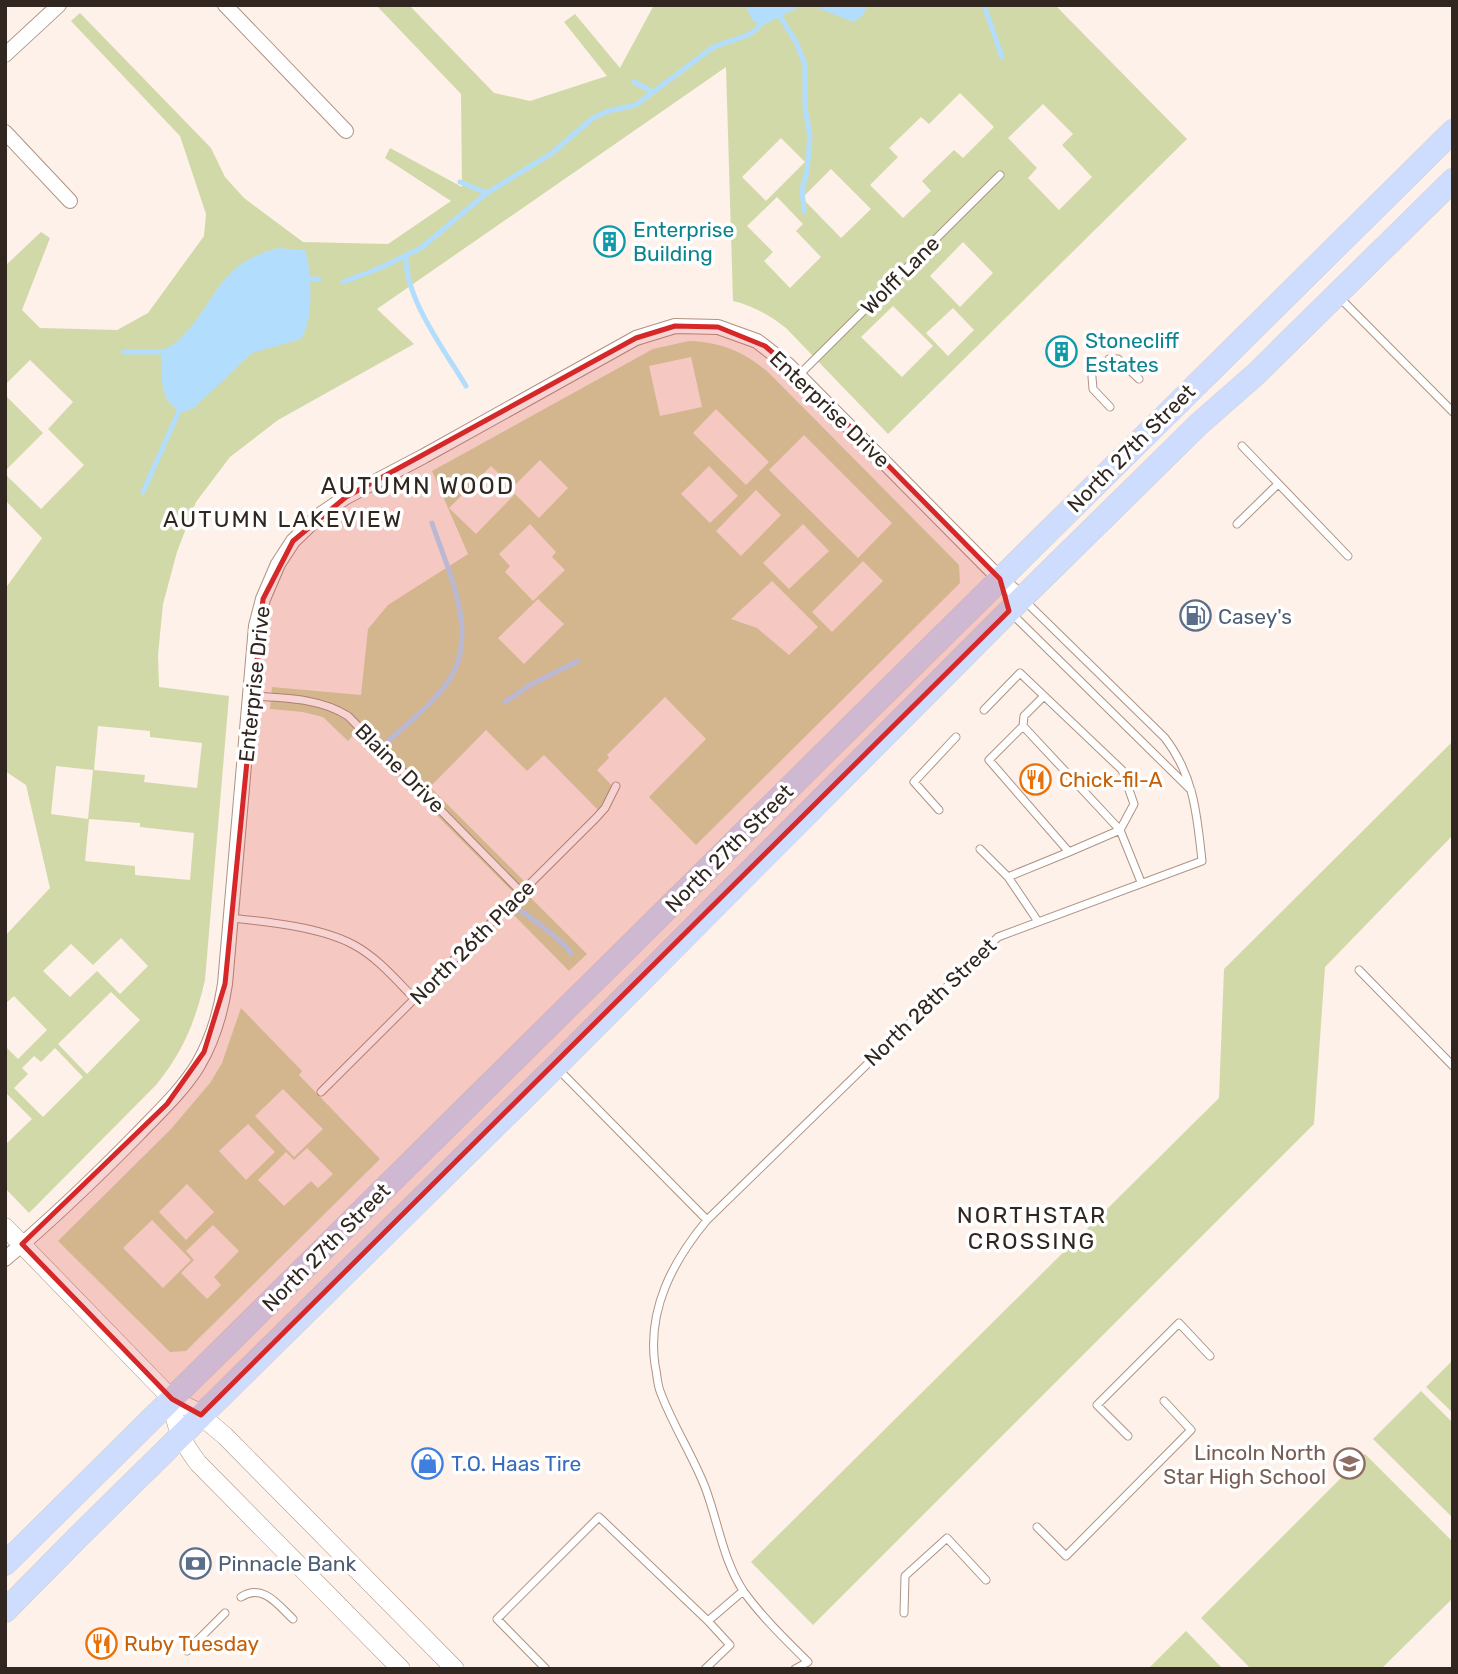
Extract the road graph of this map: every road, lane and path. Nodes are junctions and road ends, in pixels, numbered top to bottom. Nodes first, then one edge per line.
1 (59, 5) edge
2 (225, 5) edge
3 (5, 55) edge
4 (346, 131) dead end
5 (1453, 131) edge
6 (5, 132) edge
7 (1000, 176) dead end
8 (1453, 180) edge
9 (71, 201) dead end
10 (1337, 295) junction
11 (1109, 359) dead end
12 (799, 375) junction
13 (1092, 377) dead end
14 (1139, 379) dead end
15 (1110, 407) dead end
16 (1453, 412) edge
17 (1242, 446) dead end
18 (1277, 485) junction
19 (1237, 524) dead end
20 (1348, 556) dead end
21 (1000, 579) junction
22 (1016, 604) junction
23 (251, 696) junction
24 (1044, 696) junction
25 (984, 710) dead end
26 (1023, 726) junction
27 (956, 737) dead end
28 (617, 786) dead end
29 (1191, 790) junction
30 (939, 810) dead end
31 (1120, 830) junction
32 (980, 849) dead end
33 (1069, 852) junction
34 (1202, 861) joint
35 (1008, 877) junction
36 (1141, 882) junction
37 (521, 892) junction
38 (231, 918) junction
39 (1037, 920) junction
40 (1359, 970) dead end
41 (415, 999) junction
42 (1453, 1066) edge
43 (555, 1067) junction
44 (321, 1092) dead end
45 (707, 1220) junction
46 (5, 1227) edge
47 (22, 1244) junction
48 (5, 1259) edge
49 (1210, 1356) dead end
50 (172, 1399) junction
51 (1164, 1401) dead end
52 (201, 1415) junction
53 (180, 1436) junction
54 (1128, 1436) dead end
55 (1037, 1527) dead end
56 (5, 1564) edge
57 (986, 1580) dead end
58 (743, 1591) junction
59 (241, 1597) dead end
60 (5, 1611) edge
61 (904, 1612) dead end
62 (225, 1613) dead end
63 (292, 1619) dead end
64 (708, 1621) junction
65 (187, 1651) dead end
66 (806, 1666) edge
67 (401, 1669) edge
68 (455, 1669) edge
69 (547, 1669) edge
70 (705, 1669) edge
71 (794, 1669) edge

1 - 3 street
2 - 4 street
5 - 21 main road, North 27th Street
6 - 9 street
7 - 12 lane, Wolff Lane
8 - 10 main road, North 27th Street
10 - 16 lane
10 - 22 main road, North 27th Street
11 - 14 lane
12 - 21 street, Enterprise Drive
12 - 23 street, Enterprise Drive
13 - 15 lane
17 - 18 lane
18 - 19 lane
18 - 20 lane
21 - 22 street, Enterprise Drive
21 - 50 main road, North 27th Street
22 - 29 lane, Enterprise Drive
22 - 29 lane, Enterprise Drive
22 - 43 main road, North 27th Street
23 - 37 lane, Blaine Drive
23 - 38 street, Enterprise Drive
24 - 25 lane
24 - 26 lane
24 - 31 lane
26 - 31 lane
26 - 33 lane
27 - 30 lane
28 - 37 lane, North 26th Place
29 - 34 lane, Enterprise Drive
31 - 33 lane
31 - 36 lane
32 - 35 lane
33 - 35 lane
34 - 36 lane, North 28th Street
35 - 39 lane
36 - 39 lane, North 28th Street
37 - 41 lane, North 26th Place
38 - 41 lane
38 - 47 street, Enterprise Drive
39 - 45 lane, North 28th Street
40 - 42 lane
41 - 44 lane, North 26th Place
43 - 45 lane
43 - 52 main road, North 27th Street
45 - 58 lane, North 28th Street
46 - 47 street
47 - 48 street, Enterprise Drive
47 - 50 street
49 - 54 lane
50 - 52 street
50 - 53 street
50 - 56 main road, North 27th Street
51 - 55 lane
52 - 53 main road, North 27th Street
52 - 68 street
53 - 60 main road, North 27th Street
53 - 67 street
57 - 61 lane
58 - 64 lane
58 - 66 lane, North 28th Street
59 - 63 lane
62 - 65 lane
64 - 69 lane
64 - 70 lane
66 - 71 lane

